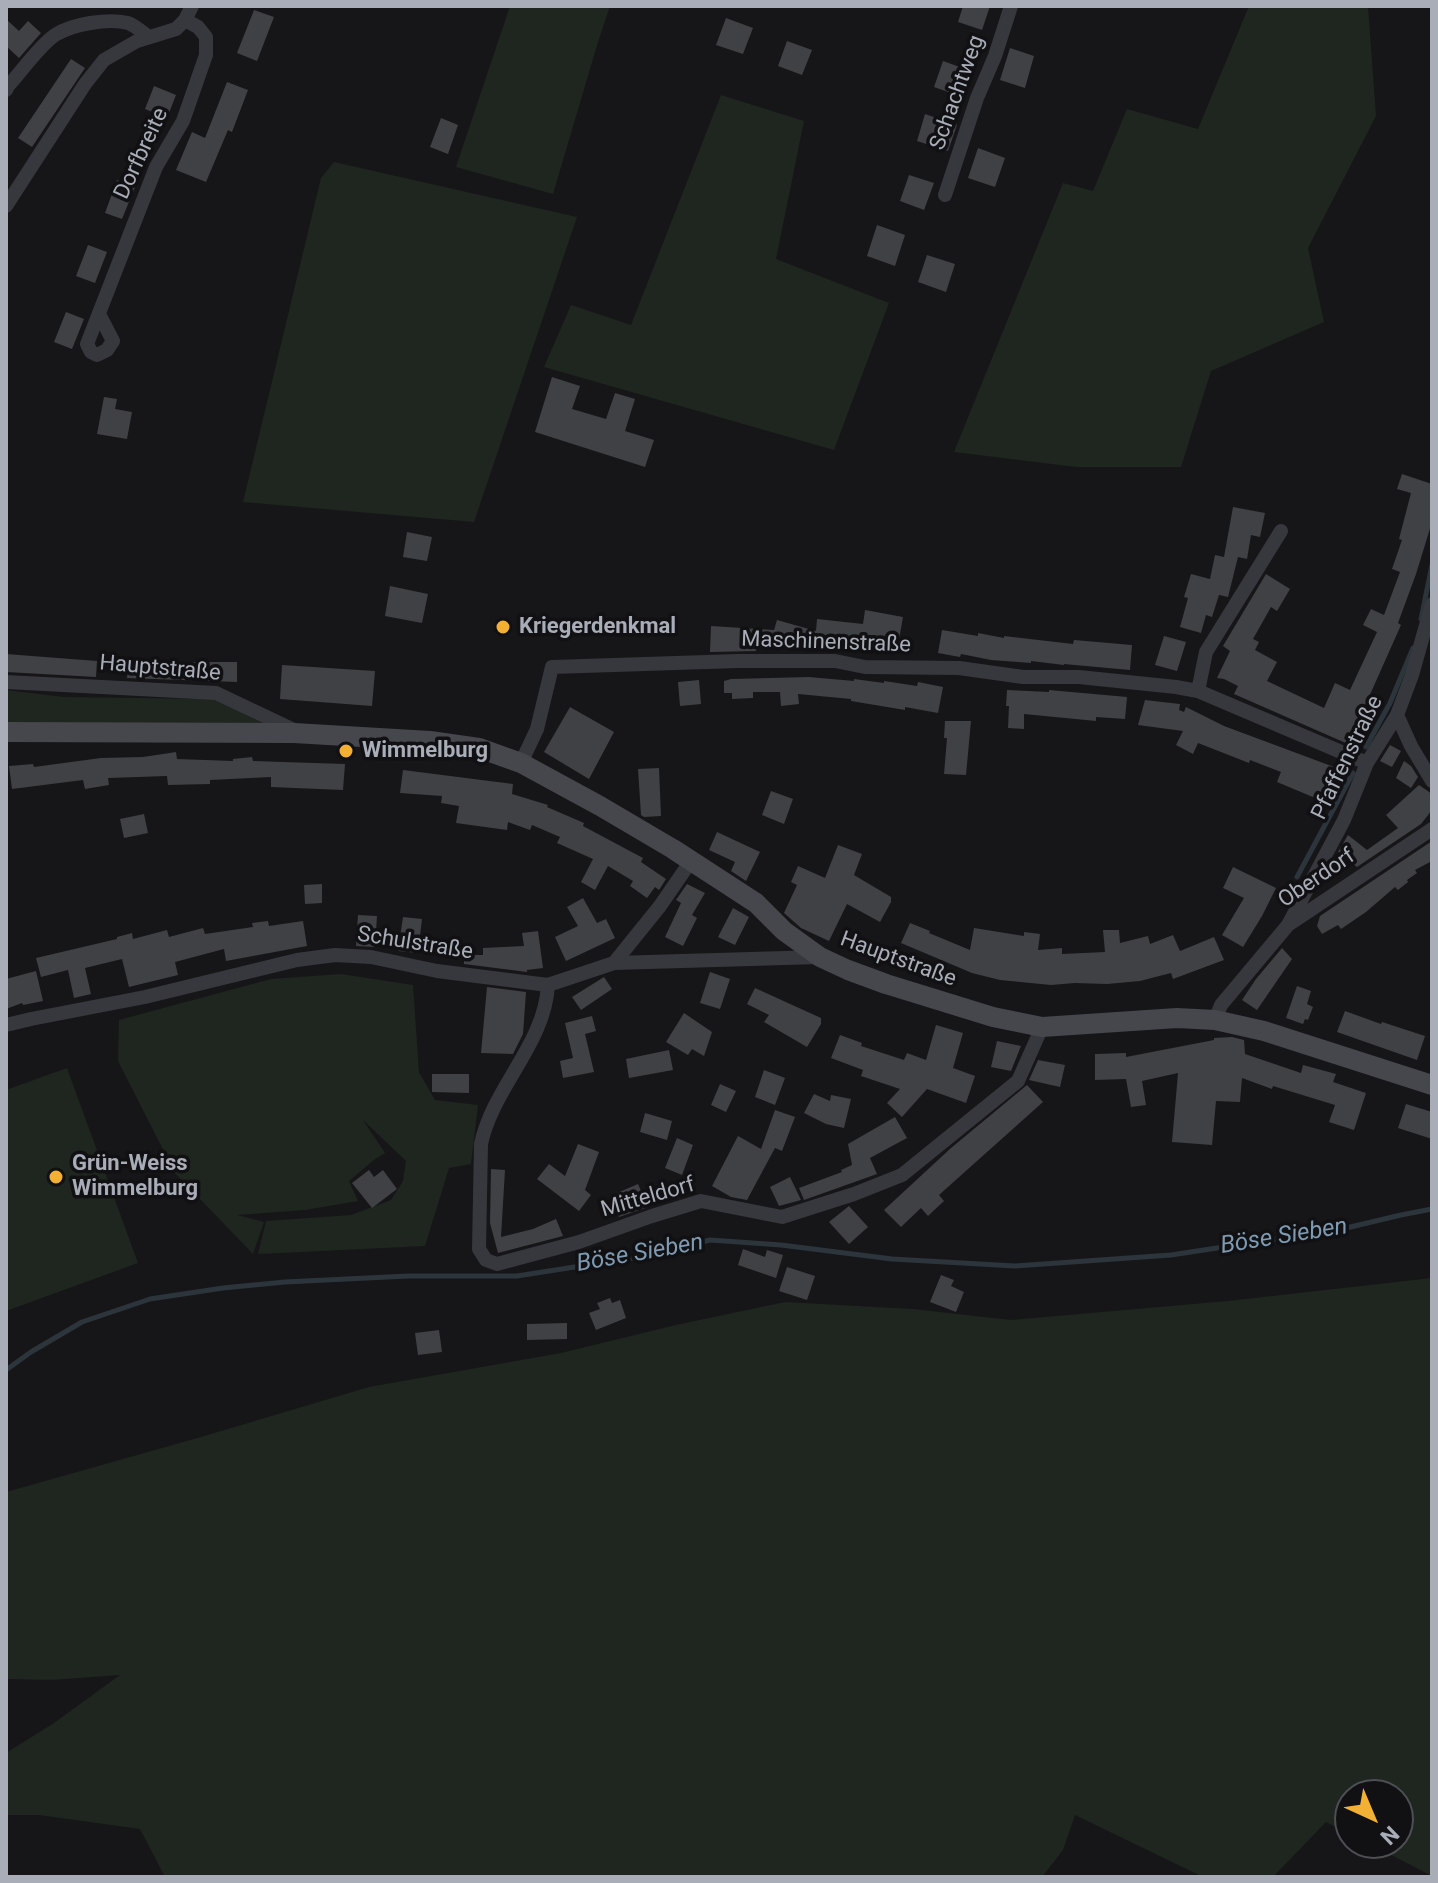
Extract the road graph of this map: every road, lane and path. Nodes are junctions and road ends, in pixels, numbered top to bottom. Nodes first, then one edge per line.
1 (192, 6) edge
2 (1011, 6) edge
3 (185, 20) junction
4 (149, 37) junction
5 (6, 90) edge
6 (945, 195) dead end
7 (6, 206) edge
8 (99, 314) dead end
9 (1281, 531) dead end
10 (1432, 604) edge
11 (6, 682) edge
12 (1198, 691) junction
13 (1397, 715) junction
14 (6, 732) edge
15 (301, 734) junction
16 (521, 763) junction
17 (1367, 763) junction
18 (1432, 781) edge
19 (1432, 829) edge
20 (691, 861) junction
21 (1288, 925) junction
22 (820, 957) junction
23 (614, 963) junction
24 (548, 985) junction
25 (1215, 1020) junction
26 (6, 1025) edge
27 (1042, 1027) junction
28 (1432, 1085) edge

1 - 3 street
2 - 6 street, Schachtweg
3 - 4 street
3 - 8 street, Dorfbreite
4 - 5 street
4 - 7 street
9 - 12 street
10 - 13 street, Pfaffenstraße
11 - 15 street, Hauptstraße
12 - 16 street, Maschinenstraße
12 - 17 street, Maschinenstraße
13 - 17 street, Pfaffenstraße
13 - 18 street
14 - 15 main road, Hauptstraße
15 - 16 main road, Hauptstraße
16 - 20 main road, Hauptstraße
17 - 21 street, Pfaffenstraße
19 - 21 street, Oberdorf
20 - 22 main road, Hauptstraße
20 - 23 street
21 - 25 street, Oberdorf
22 - 23 street, Schulstraße
22 - 27 main road, Hauptstraße
23 - 24 street, Schulstraße
24 - 26 street, Schulstraße
24 - 27 street, Mitteldorf
25 - 27 main road, Hauptstraße
25 - 28 main road, Hauptstraße

